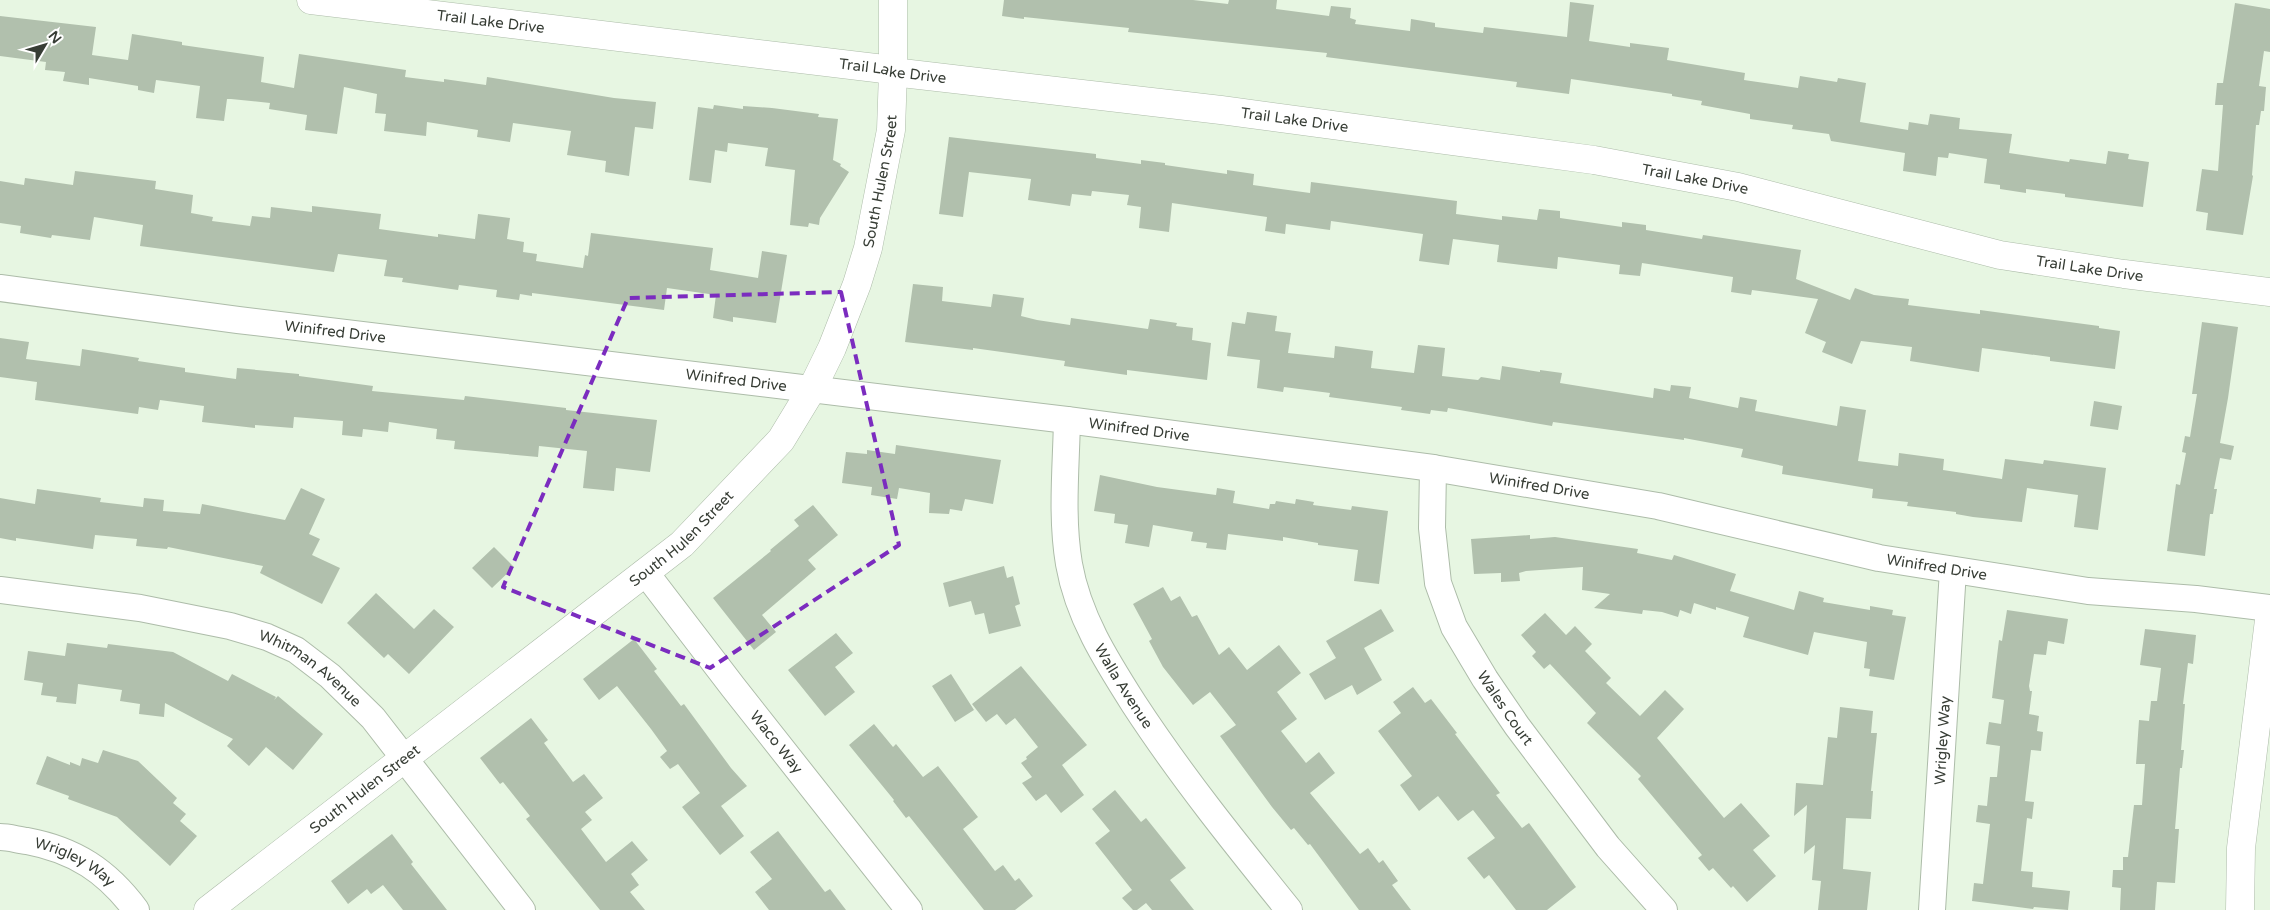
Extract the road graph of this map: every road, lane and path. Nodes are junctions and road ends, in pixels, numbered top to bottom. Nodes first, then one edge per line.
1 (311, 0) edge
2 (893, 0) edge
3 (894, 72) junction
4 (0, 288) edge
5 (2270, 292) edge
6 (812, 389) junction
7 (1067, 420) junction
8 (1433, 468) junction
9 (1954, 570) junction
10 (645, 572) junction
11 (0, 590) edge
12 (2270, 608) edge
13 (2270, 612) edge
14 (403, 759) junction
15 (0, 837) edge
16 (136, 910) edge
17 (208, 910) edge
18 (522, 910) edge
19 (910, 910) edge
20 (1289, 910) edge
21 (1664, 910) edge
22 (1932, 910) edge
23 (2240, 910) edge

1 - 3 street, Trail Lake Drive
2 - 3 street, South Hulen Street
3 - 5 street, Trail Lake Drive
3 - 6 street, South Hulen Street
4 - 6 street, Winifred Drive
6 - 7 street, Winifred Drive
6 - 10 street, South Hulen Street
7 - 8 street, Winifred Drive
7 - 20 street, Walla Avenue
8 - 9 street, Winifred Drive
8 - 21 street, Wales Court
9 - 12 street, Winifred Drive
9 - 22 street, Wrigley Way
10 - 14 street, South Hulen Street
10 - 19 street, Waco Way
11 - 14 street, Whitman Avenue
13 - 23 street
14 - 17 street, South Hulen Street
14 - 18 street, Whitman Avenue
15 - 16 street, Wrigley Way

